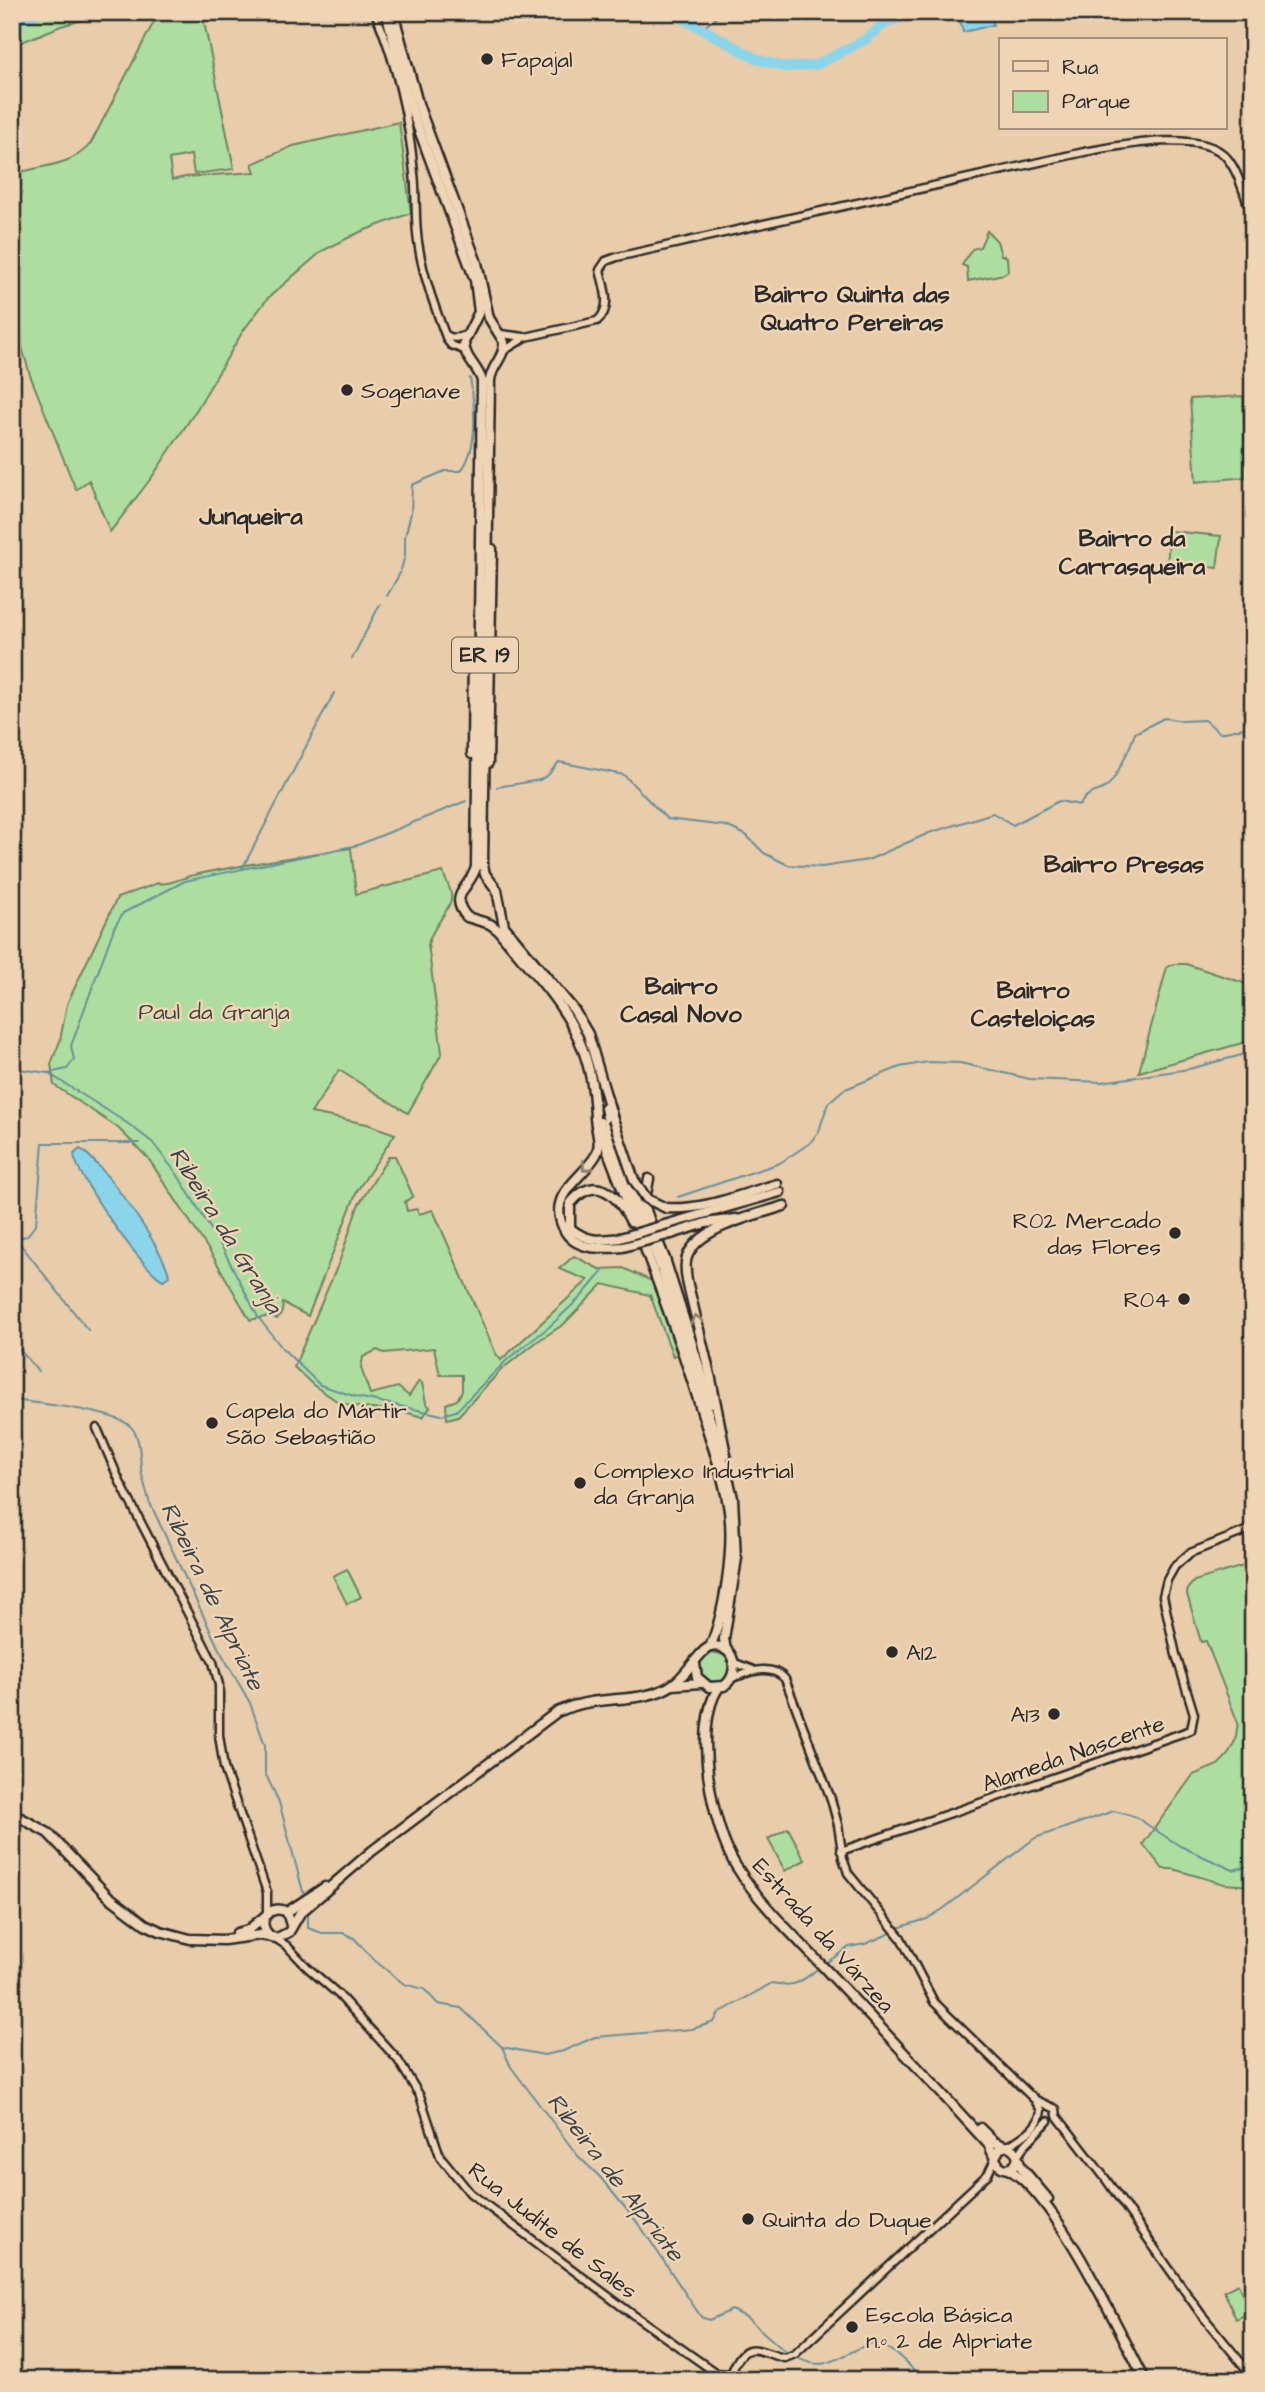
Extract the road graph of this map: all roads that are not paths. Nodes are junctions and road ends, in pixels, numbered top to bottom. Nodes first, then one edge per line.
1 (375, 12) edge
2 (386, 12) edge
3 (393, 12) edge
4 (415, 109) junction
5 (1253, 218) edge
6 (498, 331) junction
7 (470, 332) junction
8 (445, 334) junction
9 (526, 337) junction
10 (505, 349) junction
11 (464, 351) junction
12 (473, 363) junction
13 (496, 363) junction
14 (469, 883) junction
15 (492, 884) junction
16 (499, 906) junction
17 (482, 921) junction
18 (594, 1050) junction
19 (595, 1102) junction
20 (649, 1180) dead end
21 (784, 1206) dead end
22 (746, 1218) junction
23 (622, 1242) junction
24 (650, 1259) junction
25 (97, 1428) dead end
26 (727, 1457) junction
27 (1253, 1528) edge
28 (736, 1560) junction
29 (710, 1647) junction
30 (726, 1650) junction
31 (735, 1663) junction
32 (695, 1664) junction
33 (754, 1671) junction
34 (732, 1678) junction
35 (703, 1684) junction
36 (672, 1685) junction
37 (719, 1687) junction
38 (709, 1705) junction
39 (12, 1810) edge
40 (841, 1851) junction
41 (331, 1884) junction
42 (267, 1892) junction
43 (283, 1910) junction
44 (265, 1915) junction
45 (290, 1929) junction
46 (271, 1936) junction
47 (224, 1938) junction
48 (293, 1952) junction
49 (911, 2059) junction
50 (1034, 2099) junction
51 (1050, 2105) junction
52 (1041, 2113) junction
53 (1052, 2120) junction
54 (1006, 2146) junction
55 (995, 2158) junction
56 (1018, 2158) junction
57 (1006, 2169) junction
58 (988, 2174) junction
59 (1081, 2260) junction
60 (1253, 2377) edge
61 (1145, 2380) edge

1 - 8 street
2 - 4 main road
3 - 4 main road
4 - 6 main road
4 - 7 main road
5 - 9 street
6 - 7 main road
6 - 9 street
6 - 10 main road
7 - 8 street
7 - 11 main road
8 - 11 street
9 - 10 street
10 - 13 main road
11 - 12 main road
12 - 13 main road
12 - 14 main road
13 - 15 main road
14 - 15 main road
14 - 17 main road
15 - 16 main road
16 - 17 main road
16 - 18 main road
17 - 19 main road
18 - 23 main road, bridge
18 - 28 main road
19 -> 23 main road
19 - 24 main road
20 - 26 main road
21 - 22 main road
22 - 23 main road, bridge
26 -> 22 main road
23 - 24 main road
24 - 29 main road
25 - 42 street
26 - 28 main road
27 - 40 street, Alameda Nascente
28 - 30 main road
29 - 30 main road
29 - 32 main road
30 - 31 main road
31 - 33 street
31 - 34 main road
32 - 35 main road
32 - 36 main road
33 - 34 street
33 - 40 street
34 - 37 main road
35 - 36 main road
35 - 37 main road
35 - 38 main road, Estrada da Várzea
36 - 41 main road
37 - 38 main road, Estrada da Várzea
38 - 49 main road, Estrada da Várzea
39 - 47 main road
40 - 50 street
41 - 43 main road
41 - 45 main road
42 - 43 street
42 - 44 street
43 - 44 main road
43 - 45 main road
44 - 46 main road
44 - 47 main road
45 - 46 main road
45 - 48 street
46 - 47 main road
46 - 48 street, Rua Judite de Sales
48 - 58 street, Rua Judite de Sales
49 - 54 main road, Estrada da Várzea
49 - 55 main road, Estrada da Várzea
50 - 51 street
50 - 52 street
51 - 52 street
51 - 53 street
52 - 53 street
52 - 54 street
53 - 56 street
53 - 60 street
54 - 55 main road
54 - 56 main road, Estrada da Várzea
55 - 57 main road, Estrada da Várzea
55 - 58 street
56 - 57 main road
56 - 59 main road, Estrada da Várzea
57 - 58 street
57 - 59 main road, Estrada da Várzea
59 - 61 main road, Estrada da Várzea

